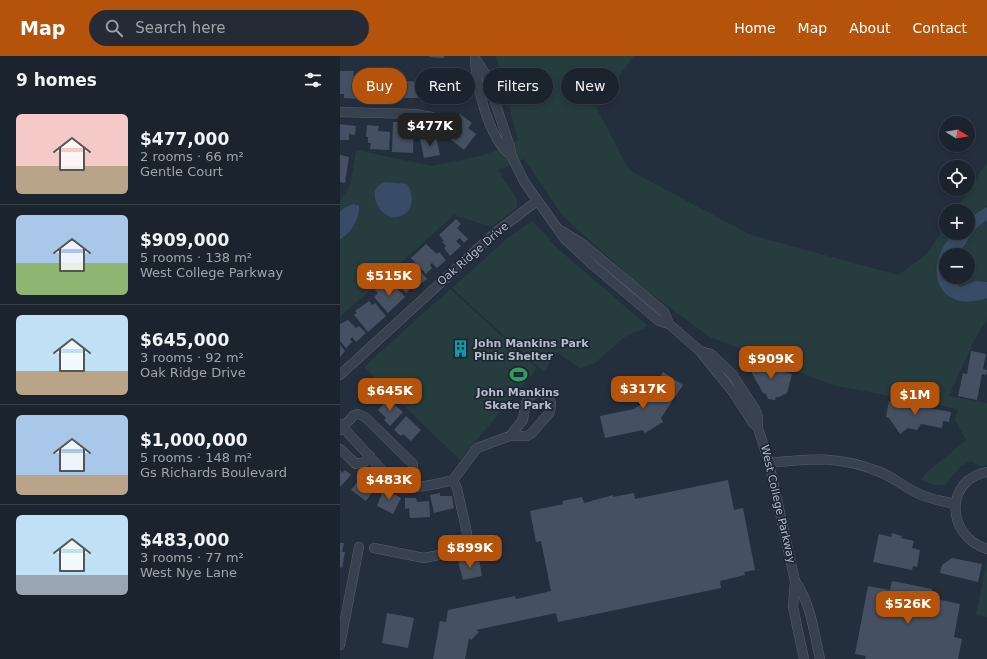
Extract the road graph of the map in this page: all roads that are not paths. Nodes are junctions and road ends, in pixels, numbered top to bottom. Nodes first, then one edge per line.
1 (475, 57) edge
2 (340, 112) edge
3 (432, 117) dead end
4 (537, 201) junction
5 (340, 375) edge
6 (341, 427) edge
7 (510, 436) junction
8 (340, 449) edge
9 (370, 456) junction
10 (769, 463) junction
11 (987, 472) edge
12 (453, 480) junction
13 (401, 485) junction
14 (956, 504) junction
15 (359, 546) dead end
16 (374, 548) dead end
17 (987, 549) edge
18 (795, 581) junction
19 (340, 645) edge
20 (804, 659) edge
21 (820, 659) edge

1 - 4 street, West College Parkway
2 - 3 street
4 - 5 street, Oak Ridge Drive
4 - 10 street, West College Parkway
6 - 9 street
6 - 13 street
7 - 7 street
7 - 12 street
8 - 9 street
9 - 13 street
10 - 14 street
10 - 18 street, West College Parkway
11 - 14 street
12 - 13 street
12 - 16 street
14 - 17 street
15 - 19 street
18 - 20 street, West College Parkway
18 - 21 street, West College Parkway

